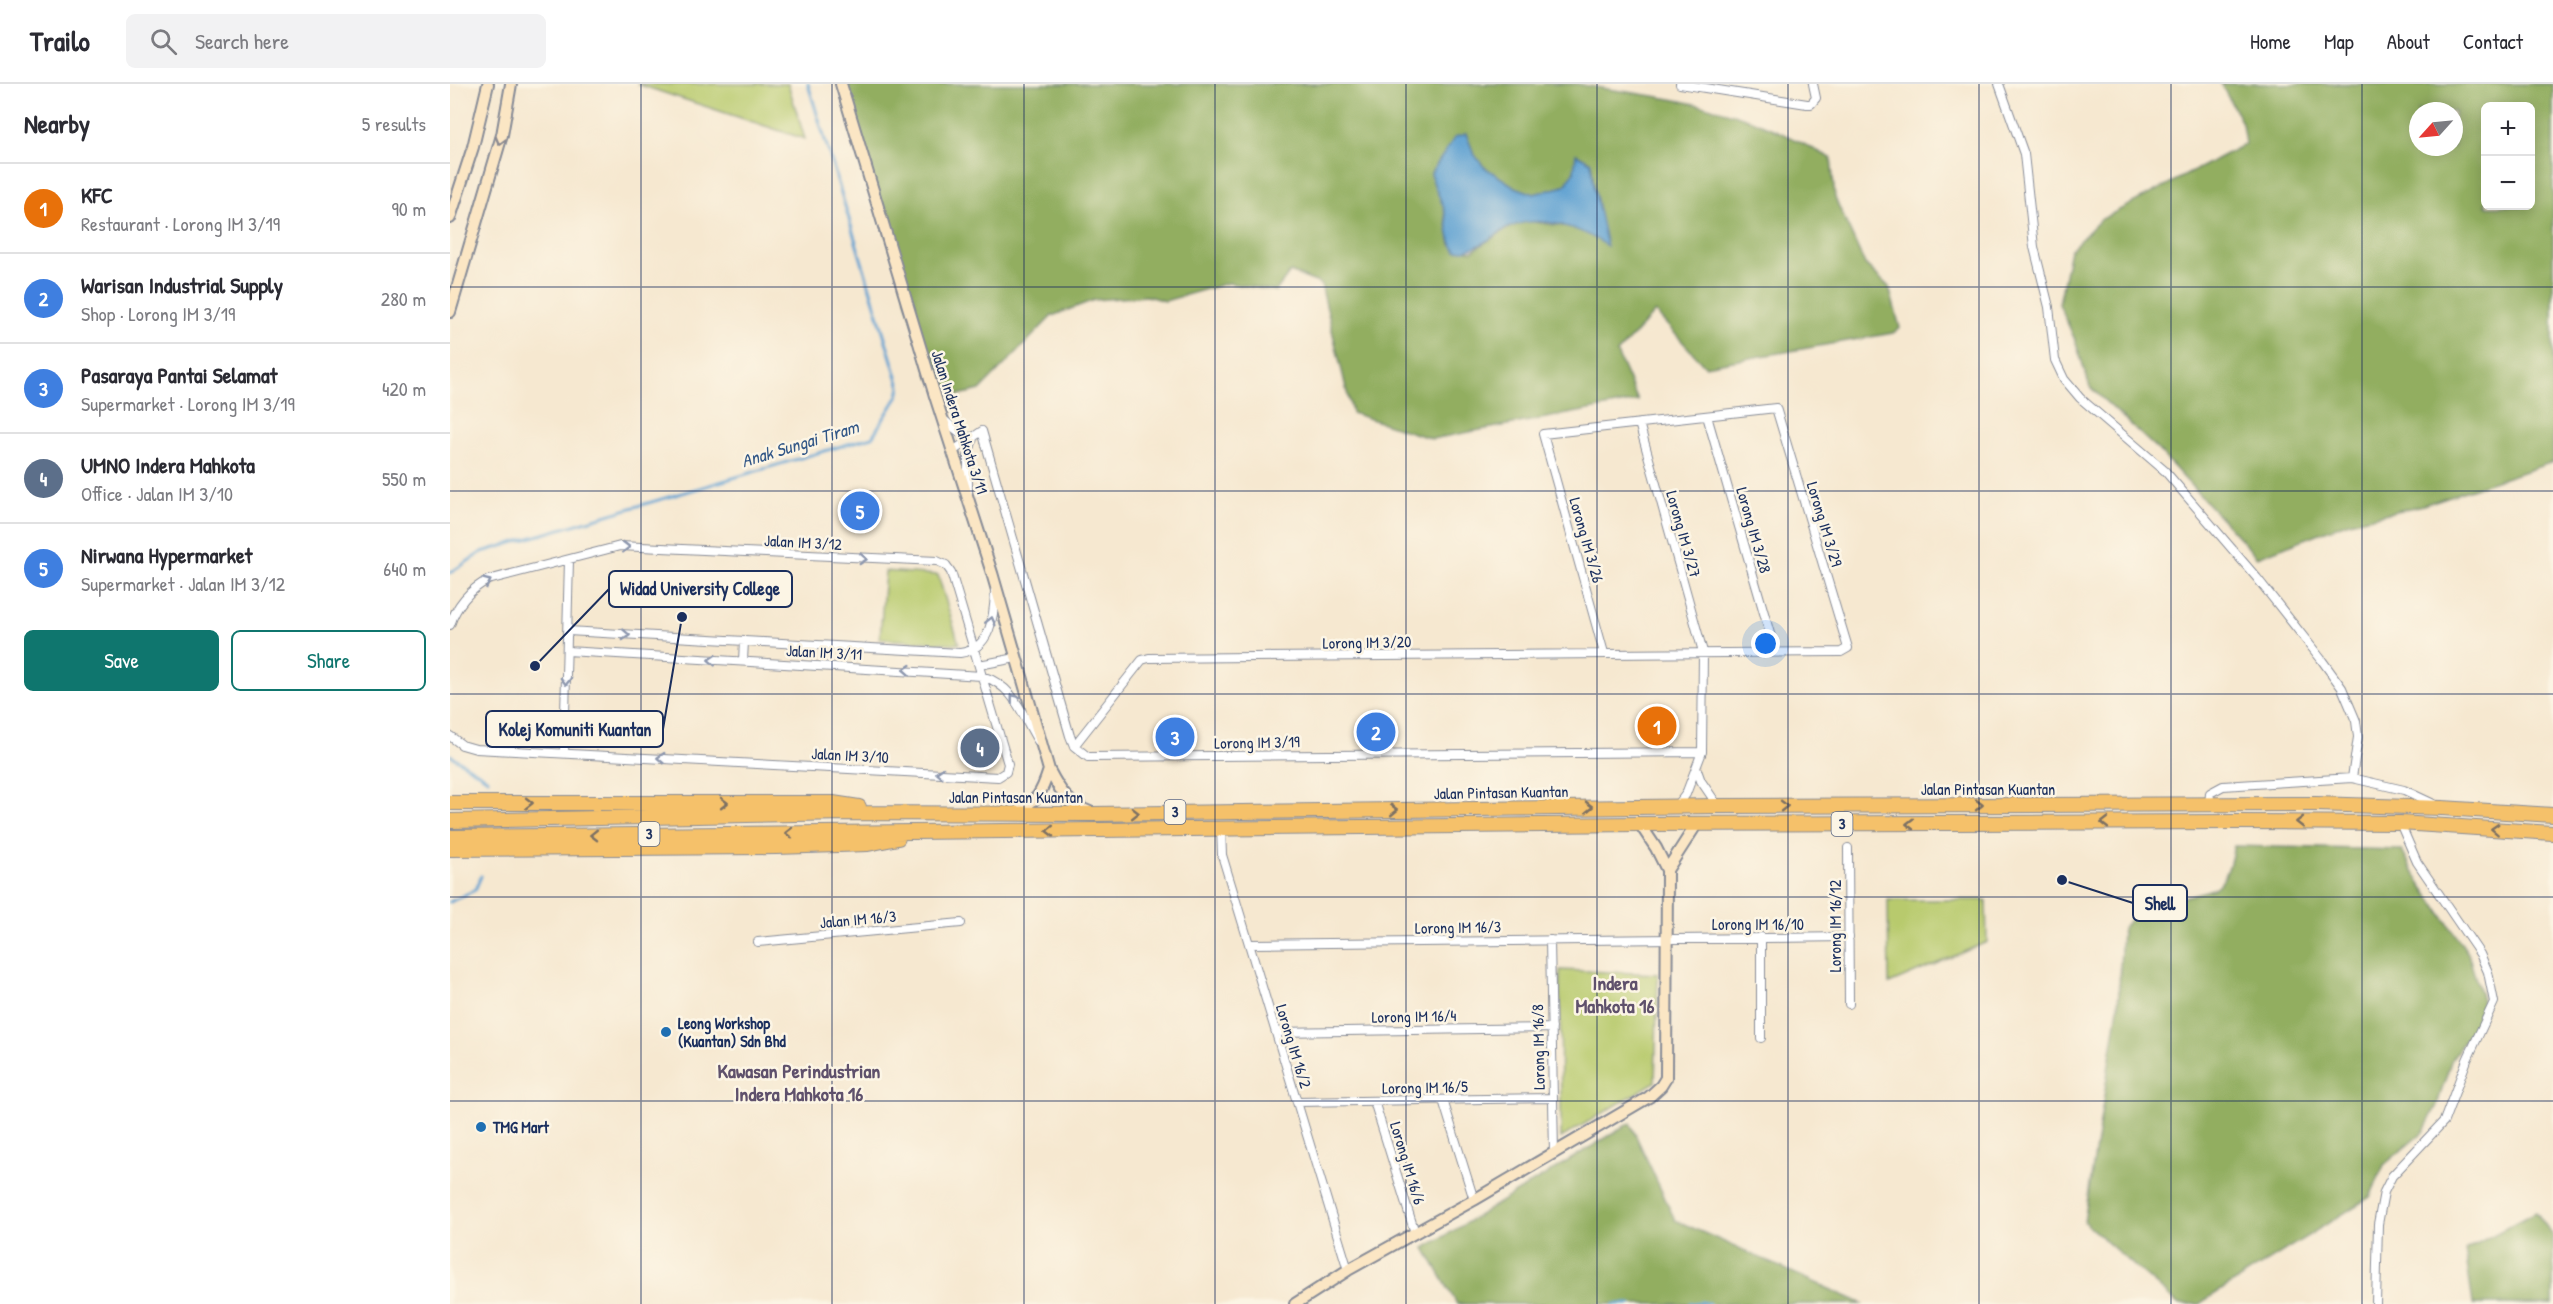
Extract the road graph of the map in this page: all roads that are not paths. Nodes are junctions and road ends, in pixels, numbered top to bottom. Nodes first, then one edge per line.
1 (488, 84) edge
2 (511, 84) edge
3 (841, 84) edge
4 (1680, 84) edge
5 (1813, 84) edge
6 (1999, 84) edge
7 (1690, 85) edge
8 (450, 218) edge
9 (450, 312) edge
10 (1707, 416) junction
11 (942, 419) junction
12 (1639, 423) junction
13 (973, 438) junction
14 (953, 451) junction
15 (968, 495) junction
16 (569, 560) junction
17 (992, 573) junction
18 (450, 625) edge
19 (567, 631) junction
20 (744, 641) junction
21 (1848, 648) joint
22 (975, 650) junction
23 (567, 651) junction
24 (1774, 651) junction
25 (1702, 652) junction
26 (1604, 653) junction
27 (1016, 658) junction
28 (743, 661) junction
29 (979, 665) junction
30 (982, 676) junction
31 (450, 736) edge
32 (1074, 746) junction
33 (1042, 747) junction
34 (1702, 752) junction
35 (564, 753) junction
36 (1049, 770) junction
37 (1697, 770) junction
38 (2352, 778) junction
39 (450, 795) edge
40 (450, 803) edge
41 (492, 803) junction
42 (1677, 806) junction
43 (1718, 806) junction
44 (2209, 806) junction
45 (2442, 808) junction
46 (899, 813) junction
47 (1014, 813) junction
48 (1094, 814) junction
49 (2553, 815) edge
50 (450, 820) edge
51 (2400, 823) junction
52 (1640, 824) junction
53 (1696, 825) junction
54 (1221, 829) junction
55 (923, 832) junction
56 (2553, 833) edge
57 (450, 837) edge
58 (1848, 848) dead end
59 (450, 849) edge
60 (470, 849) junction
61 (450, 855) edge
62 (1667, 870) junction
63 (961, 923) dead end
64 (1761, 937) junction
65 (1849, 937) junction
66 (1667, 938) junction
67 (1550, 940) junction
68 (758, 942) dead end
69 (1249, 944) junction
70 (1850, 1004) dead end
71 (1552, 1028) junction
72 (1276, 1032) junction
73 (1761, 1038) dead end
74 (1553, 1098) junction
75 (1443, 1100) junction
76 (1374, 1101) junction
77 (1297, 1102) junction
78 (1554, 1154) junction
79 (1474, 1200) junction
80 (1415, 1233) junction
81 (1348, 1270) junction
82 (1295, 1304) edge
83 (2376, 1304) edge

1 - 8 street
2 -> 9 street
3 - 11 street, Jalan Indera Mahkota 3/11
4 - 7 street
5 - 7 street
6 - 38 street
10 - 12 street
10 - 21 street, Lorong IM 3/29
10 - 24 street, Lorong IM 3/28
11 - 13 street
11 - 14 street, Jalan Indera Mahkota 3/11
12 - 25 street, Lorong IM 3/27
12 - 26 street, Lorong IM 3/26
13 - 14 street
13 - 15 street
13 - 32 street
14 - 15 street, Jalan Indera Mahkota 3/11
15 - 17 street, Jalan Indera Mahkota 3/11
18 -> 16 street, Jalan IM 3/12
16 - 19 street
16 -> 22 street, Jalan IM 3/12
22 -> 17 street
17 - 27 street, Jalan Indera Mahkota 3/11
19 -> 20 street, Jalan IM 3/11
19 - 23 street
20 - 22 street, Jalan IM 3/11
20 - 28 street
21 - 24 street, Lorong IM 3/20
22 - 29 street, Jalan IM 3/10
28 -> 23 street, Jalan IM 3/11
23 -> 35 street
24 - 25 street, Lorong IM 3/20
25 - 26 street, Lorong IM 3/20
25 - 34 street, Lorong IM 3/27
26 - 32 street, Lorong IM 3/20
27 - 29 street
27 - 33 street, Jalan Indera Mahkota 3/11
30 -> 28 street, Jalan IM 3/11
29 - 30 street, Jalan IM 3/10
33 -> 30 street, Jalan IM 3/11
30 -> 35 street, Jalan IM 3/10
31 - 35 street
32 - 34 street, Lorong IM 3/19
33 - 36 street, Jalan Indera Mahkota 3/11
34 - 37 street, Lorong IM 3/27
36 - 47 street
36 - 48 street, Jalan Indera Mahkota 3/11
37 - 42 street, Lorong IM 3/27
37 - 43 street
38 - 44 street
38 - 45 street
39 - 41 highway
40 - 41 highway
41 -> 46 highway
42 - 43 highway, Jalan Pintasan Kuantan / 3
48 -> 42 highway, Jalan Pintasan Kuantan / 3
43 -> 44 highway, Jalan Pintasan Kuantan / 3
44 - 45 highway, Jalan Pintasan Kuantan / 3
45 - 49 highway, Jalan Pintasan Kuantan / 3
46 - 47 highway, Jalan Pintasan Kuantan / 3
46 - 50 highway, Jalan Pintasan Kuantan / 3
47 - 48 highway, Jalan Pintasan Kuantan / 3
51 -> 53 highway, Jalan Pintasan Kuantan / 3
56 -> 51 highway, Jalan Pintasan Kuantan / 3
51 - 83 street
52 - 53 highway, Jalan Pintasan Kuantan / 3
52 - 54 highway, Jalan Pintasan Kuantan / 3
52 - 62 street
53 - 62 street
54 -> 55 highway, Jalan Pintasan Kuantan / 3
54 - 69 street, Lorong IM 16/2
55 -> 57 highway, Jalan Pintasan Kuantan / 3
55 - 60 highway
58 - 65 street, Lorong IM 16/12
59 - 60 highway
60 - 61 highway
62 - 66 street
63 - 68 street, Jalan IM 16/3
64 - 65 street, Lorong IM 16/10
64 - 66 street, Lorong IM 16/10
64 - 73 street
65 - 70 street, Lorong IM 16/12
66 - 67 street, Lorong IM 16/3
66 - 78 street
67 - 69 street, Lorong IM 16/3
67 - 71 street, Lorong IM 16/8
69 - 72 street, Lorong IM 16/2
71 - 72 street, Lorong IM 16/4
71 - 74 street, Lorong IM 16/8
72 - 77 street, Lorong IM 16/2
74 - 75 street, Lorong IM 16/5
74 - 78 street, Lorong IM 16/8
75 - 76 street, Lorong IM 16/5
75 - 79 street
76 - 77 street, Lorong IM 16/5
76 - 80 street, Lorong IM 16/6
77 - 81 street, Lorong IM 16/2
78 - 79 street
79 - 80 street
80 - 81 street
81 - 82 street

